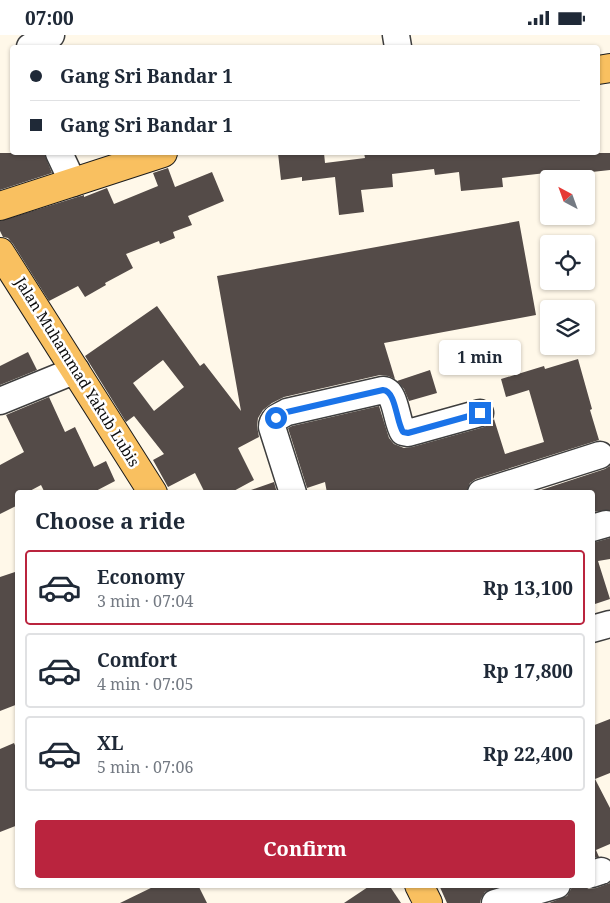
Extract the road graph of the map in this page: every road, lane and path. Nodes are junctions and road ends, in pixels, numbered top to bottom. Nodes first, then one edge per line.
1 (51, 35) edge
2 (34, 45) edge
3 (60, 155) edge
4 (157, 155) edge
5 (72, 183) junction
6 (0, 206) edge
7 (0, 252) edge
8 (76, 370) junction
9 (0, 401) edge
10 (480, 413) dead end
11 (600, 455) dead end
12 (151, 490) edge
13 (292, 490) edge
14 (490, 490) edge
15 (610, 624) edge
16 (595, 628) edge
17 (420, 888) edge
18 (547, 888) edge
19 (428, 903) edge
20 (495, 903) edge

1 - 2 street
3 - 5 street
4 - 5 main road
5 - 6 main road
7 - 8 main road, Jalan Muhammad Yakub Lubis
8 - 9 street
8 - 12 main road, Jalan Muhammad Yakub Lubis
10 - 13 street
11 - 14 street
15 - 16 street
17 - 19 main road
18 - 20 street

